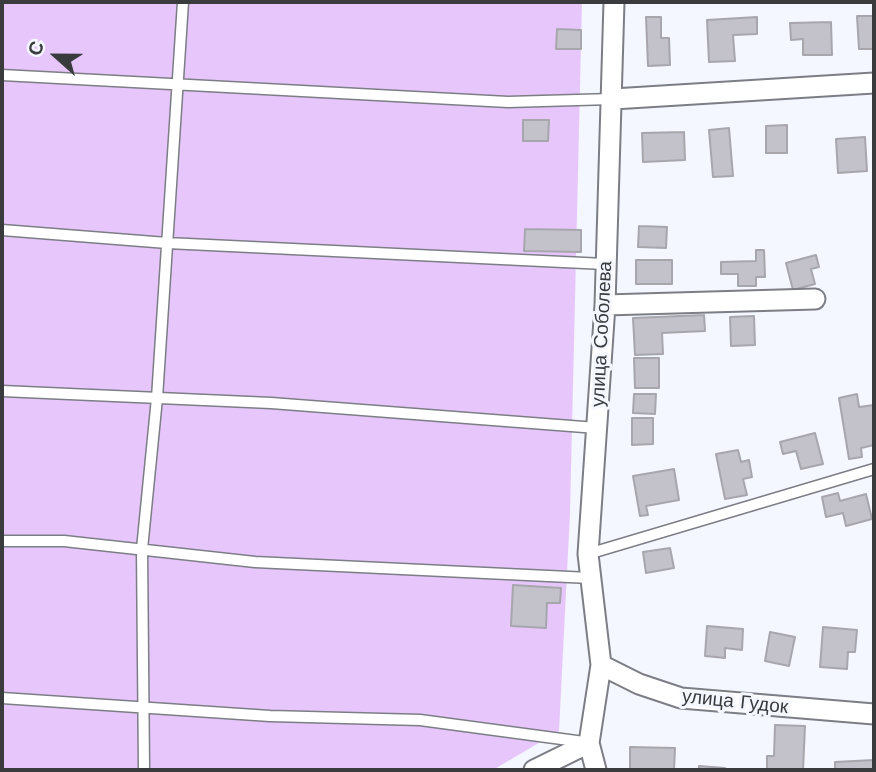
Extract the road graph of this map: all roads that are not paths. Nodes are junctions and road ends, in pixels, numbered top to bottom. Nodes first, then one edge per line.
1 (183, 2) edge
2 (614, 2) edge
3 (2, 75) edge
4 (874, 83) edge
5 (177, 85) junction
6 (613, 99) junction
7 (2, 230) edge
8 (167, 243) junction
9 (606, 264) junction
10 (815, 299) dead end
11 (605, 305) junction
12 (2, 391) edge
13 (157, 398) junction
14 (597, 428) junction
15 (874, 469) edge
16 (2, 541) edge
17 (142, 550) junction
18 (588, 554) junction
19 (590, 578) junction
20 (601, 665) junction
21 (2, 698) edge
22 (144, 707) junction
23 (874, 714) edge
24 (589, 743) junction
25 (144, 770) edge
26 (534, 770) edge
27 (596, 770) edge

1 - 5 lane
2 - 6 street, улица Соболева
3 - 5 lane
4 - 6 street
5 - 6 lane
5 - 8 lane
6 - 9 street, улица Соболева
7 - 8 lane
8 - 9 lane
8 - 13 lane
9 - 11 street, улица Соболева
10 - 11 street
11 - 14 street, улица Соболева
12 - 13 lane
13 - 14 lane
13 - 17 lane
14 - 18 street, улица Соболева
15 - 18 lane
16 - 17 lane
17 - 19 lane
17 - 22 lane
18 - 19 street, улица Соболева
19 - 20 street, улица Соболева
20 - 23 street, улица Гудок
20 - 24 street, улица Соболева
21 - 22 lane
22 - 24 lane
22 - 25 lane
24 - 26 street
24 - 27 street

